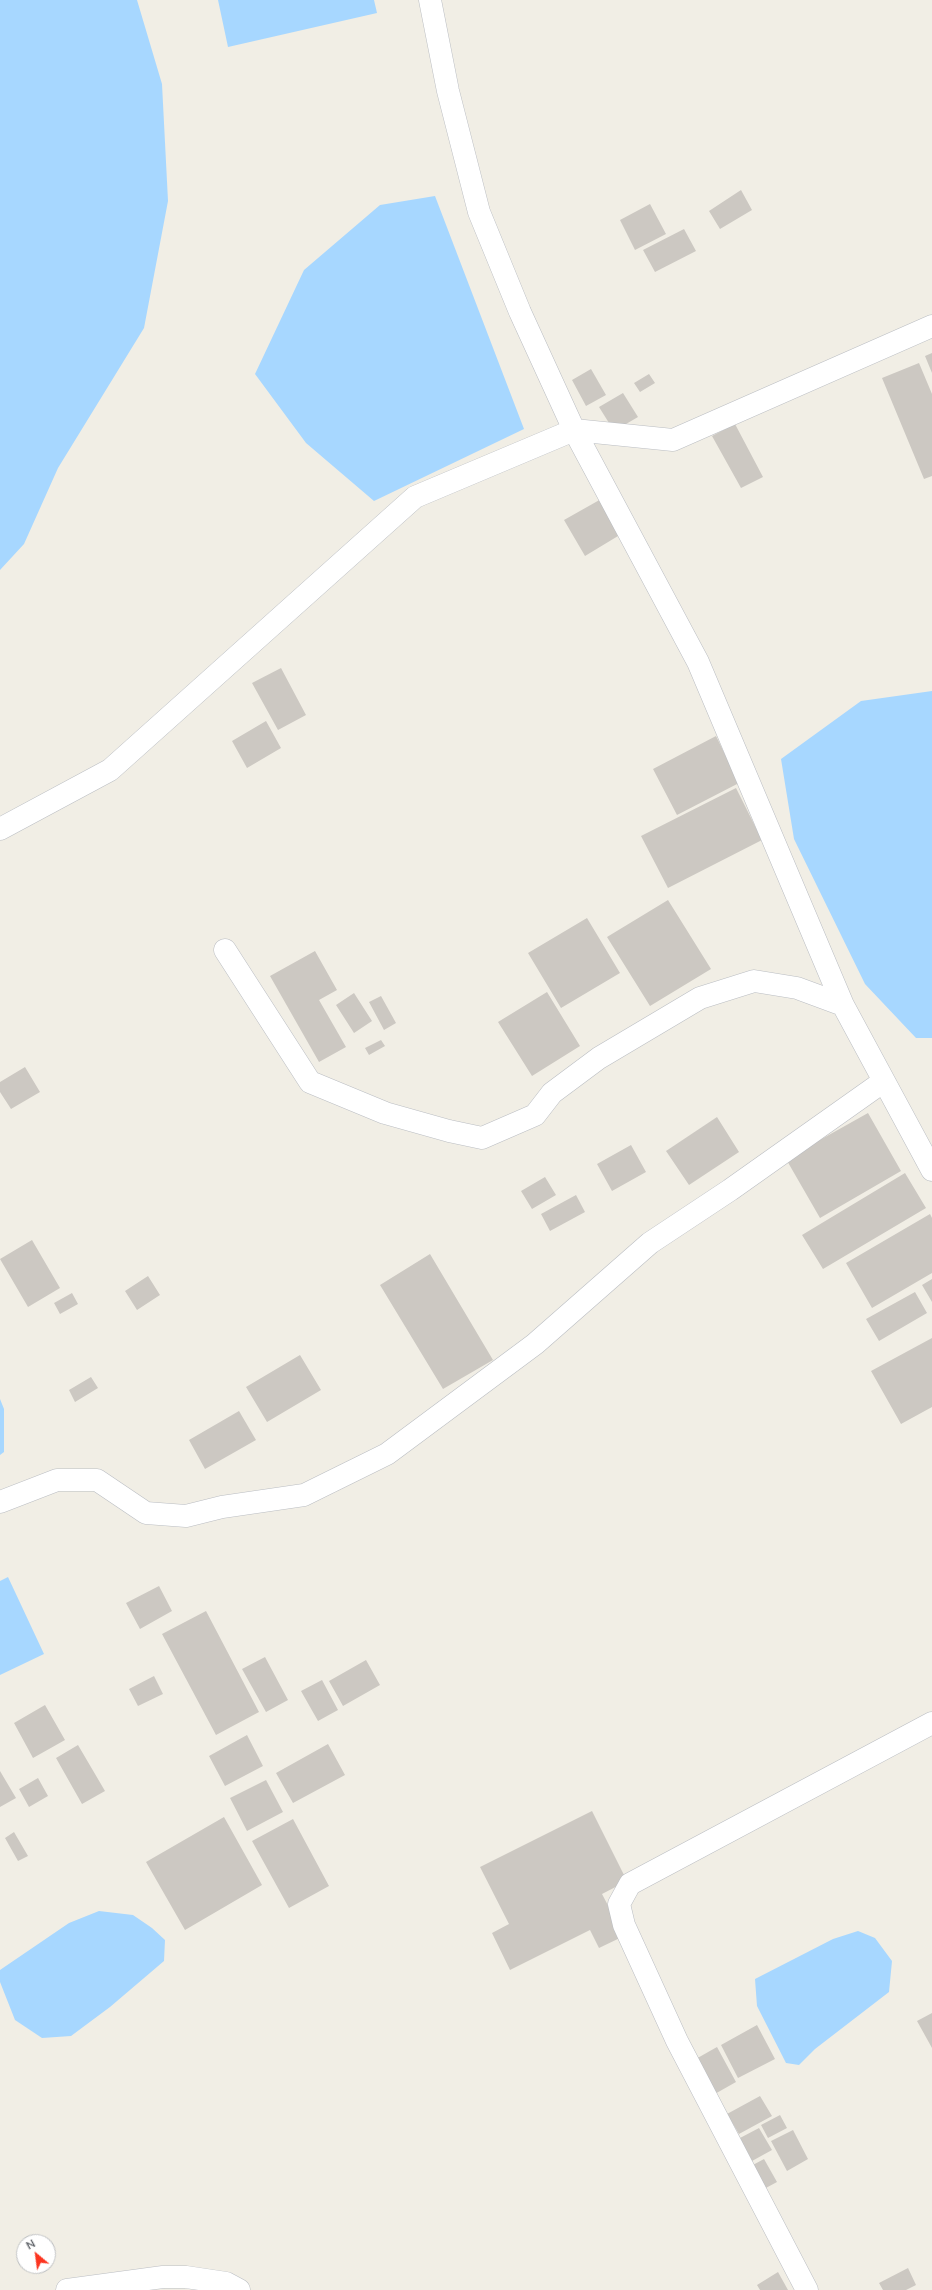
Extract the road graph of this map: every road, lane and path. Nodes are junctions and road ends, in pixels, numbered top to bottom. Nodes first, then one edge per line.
1 (430, 0) edge
2 (932, 326) edge
3 (574, 430) junction
4 (0, 829) edge
5 (225, 950) dead end
6 (844, 1006) junction
7 (884, 1081) junction
8 (932, 1170) edge
9 (0, 1502) edge
10 (932, 1723) edge
11 (67, 2290) edge
12 (239, 2290) edge
13 (807, 2290) edge

1 - 3 street
2 - 3 street
3 - 4 street
3 - 6 street
5 - 6 street
6 - 7 street
7 - 8 street
7 - 9 street
10 - 13 street
11 - 12 street

